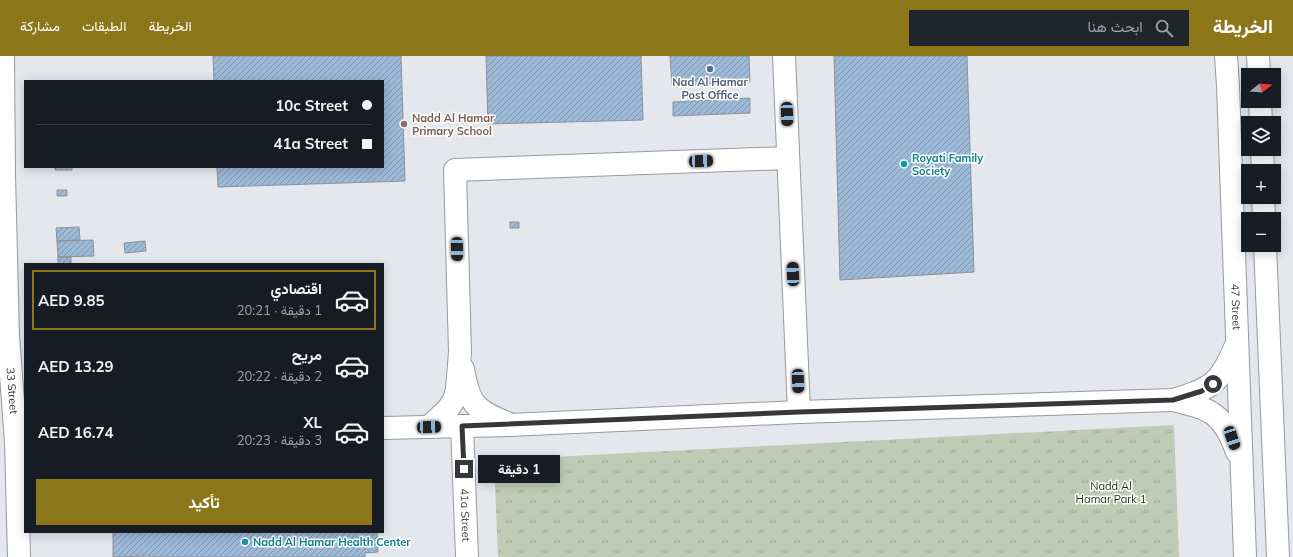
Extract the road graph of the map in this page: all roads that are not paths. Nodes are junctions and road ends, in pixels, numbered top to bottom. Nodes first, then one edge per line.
1 (3, 56) edge
2 (784, 56) edge
3 (1226, 56) edge
4 (788, 158) junction
5 (2, 176) edge
6 (1265, 252) edge
7 (1237, 343) junction
8 (460, 352) junction
9 (1173, 400) junction
10 (799, 412) junction
11 (510, 424) junction
12 (462, 426) junction
13 (429, 427) junction
14 (384, 428) edge
15 (21, 442) edge
16 (1241, 465) junction
17 (19, 557) edge
18 (467, 557) edge
19 (1245, 557) edge
20 (1278, 557) edge

1 - 5 street, 33 Street
2 - 4 street
3 - 7 street, 47 Street
4 - 8 street
4 - 10 street
5 - 15 street, 33 Street
6 - 20 street
7 - 9 street
7 - 16 street, 47 Street
8 - 11 street
8 - 13 street
9 - 10 street
9 - 16 street
10 - 11 street
11 - 12 street
12 - 13 street
12 - 18 street, 41a Street
13 - 14 street
15 - 17 street, 33 Street
16 - 19 street, 47 Street

